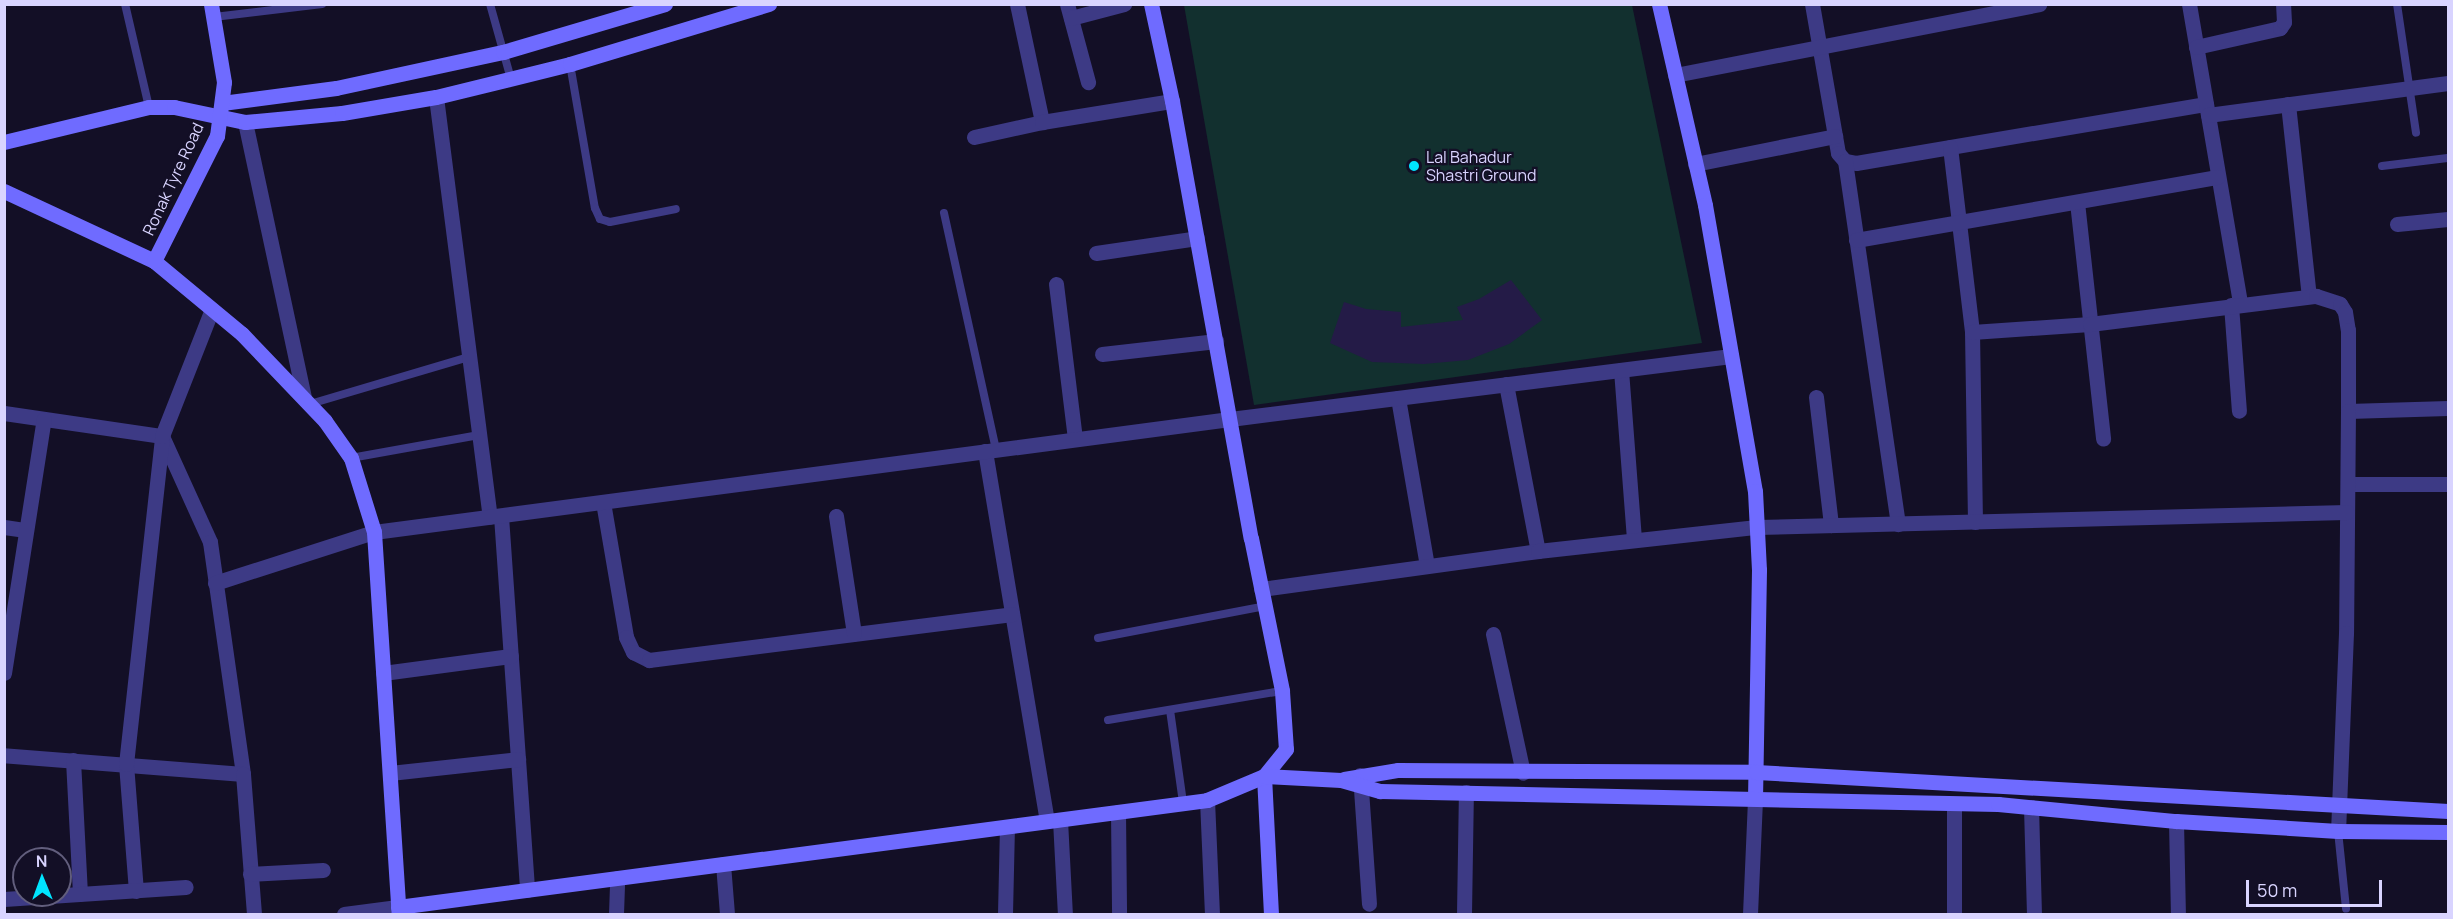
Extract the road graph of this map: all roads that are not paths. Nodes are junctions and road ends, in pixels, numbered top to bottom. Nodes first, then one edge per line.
1 (125, 4) edge
2 (322, 4) edge
3 (490, 4) edge
4 (665, 4) edge
5 (769, 4) edge
6 (1017, 4) edge
7 (1124, 4) edge
8 (1151, 4) edge
9 (1659, 4) edge
10 (1812, 4) edge
11 (2039, 4) edge
12 (2189, 4) edge
13 (2283, 4) edge
14 (2397, 4) edge
15 (212, 11) edge
16 (1069, 11) edge
17 (1819, 47) junction
18 (2196, 47) junction
19 (503, 52) junction
20 (570, 64) junction
21 (1675, 75) junction
22 (511, 79) junction
23 (1088, 82) dead end
24 (2448, 83) edge
25 (2411, 88) junction
26 (436, 97) junction
27 (1172, 101) junction
28 (2288, 104) junction
29 (149, 107) junction
30 (2207, 109) junction
31 (221, 110) junction
32 (245, 122) junction
33 (1042, 122) junction
34 (2416, 134) dead end
35 (1835, 136) junction
36 (974, 137) dead end
37 (4, 142) edge
38 (1950, 147) junction
39 (2448, 158) edge
40 (1845, 161) junction
41 (1695, 164) junction
42 (2382, 166) dead end
43 (2218, 177) junction
44 (4, 191) edge
45 (2077, 202) junction
46 (676, 208) dead end
47 (944, 213) dead end
48 (2448, 219) edge
49 (1958, 222) junction
50 (2397, 224) dead end
51 (1197, 238) junction
52 (1856, 240) junction
53 (1096, 253) dead end
54 (154, 261) junction
55 (1056, 284) dead end
56 (2309, 296) junction
57 (2235, 304) junction
58 (212, 309) junction
59 (2090, 324) junction
60 (1972, 332) junction
61 (1216, 341) junction
62 (1102, 354) dead end
63 (1731, 356) junction
64 (469, 357) junction
65 (1621, 370) junction
66 (1506, 384) junction
67 (1816, 397) dead end
68 (1398, 398) junction
69 (307, 401) junction
70 (2448, 408) edge
71 (2239, 411) dead end
72 (2348, 411) junction
73 (4, 413) edge
74 (44, 419) junction
75 (1230, 419) junction
76 (479, 435) junction
77 (162, 436) junction
78 (1075, 439) junction
79 (2103, 440) dead end
80 (991, 451) junction
81 (351, 458) junction
82 (2348, 484) junction
83 (2448, 484) edge
84 (603, 502) junction
85 (2347, 512) junction
86 (496, 516) junction
87 (836, 516) dead end
88 (1975, 522) junction
89 (1898, 524) junction
90 (1831, 525) junction
91 (4, 527) edge
92 (1757, 527) junction
93 (26, 530) junction
94 (374, 532) junction
95 (1634, 540) junction
96 (1538, 551) junction
97 (1427, 566) junction
98 (215, 582) junction
99 (1261, 589) junction
100 (11, 593) edge
101 (1265, 606) junction
102 (1012, 614) junction
103 (854, 634) junction
104 (1493, 634) dead end
105 (1098, 638) dead end
106 (511, 656) junction
107 (4, 673) edge
108 (383, 673) junction
109 (1282, 691) junction
110 (1170, 710) junction
111 (1108, 720) dead end
112 (4, 755) edge
113 (518, 759) junction
114 (73, 760) junction
115 (126, 764) junction
116 (1756, 772) junction
117 (1523, 773) junction
118 (243, 774) junction
119 (390, 774) junction
120 (1264, 776) junction
121 (1361, 781) junction
122 (1466, 792) junction
123 (1755, 798) junction
124 (1206, 800) junction
125 (1183, 803) junction
126 (1954, 804) junction
127 (2339, 805) junction
128 (2031, 807) junction
129 (2448, 811) edge
130 (1118, 812) junction
131 (1053, 821) junction
132 (2176, 821) junction
133 (1007, 827) junction
134 (2338, 831) junction
135 (2448, 832) edge
136 (723, 864) junction
137 (323, 870) dead end
138 (250, 874) junction
139 (617, 878) junction
140 (186, 887) dead end
141 (527, 890) junction
142 (136, 891) junction
143 (80, 894) junction
144 (4, 899) edge
145 (1369, 904) dead end
146 (2346, 909) dead end
147 (399, 911) edge
148 (254, 915) edge
149 (344, 915) edge
150 (616, 915) edge
151 (727, 915) edge
152 (1005, 915) edge
153 (1065, 915) edge
154 (1119, 915) edge
155 (1212, 915) edge
156 (1271, 915) edge
157 (1464, 915) edge
158 (1750, 915) edge
159 (1954, 915) edge
160 (2034, 915) edge
161 (2178, 915) edge

1 - 29 lane
2 - 15 lane
3 - 19 lane
4 - 19 street
5 - 20 street
6 - 33 street
7 - 16 street
8 - 27 street
9 - 21 street
10 - 17 street
11 - 17 street
12 - 18 street
13 - 18 street
14 - 25 lane
15 - 31 street, Ronak Tyre Road
16 - 23 street
17 - 21 street
17 - 35 street
18 - 30 street
19 - 22 lane
19 - 31 street
20 - 22 street
20 - 46 lane
21 - 41 street
22 - 26 street
24 - 25 street
25 - 28 street
25 - 34 lane
26 - 32 street
26 - 64 street
27 - 33 street
27 - 51 street
28 - 30 street
28 - 56 street
29 - 31 street
29 - 37 street
30 - 38 street
30 - 43 street
31 - 32 street
31 - 54 street, Ronak Tyre Road
32 - 69 street
33 - 36 street
35 - 40 street
35 - 41 street
38 - 40 street
38 - 49 street
39 - 42 lane
40 - 52 street
41 - 63 street
43 - 45 street
43 - 57 street
44 - 54 street
45 - 49 street
45 - 59 street
47 - 80 lane
48 - 50 street
49 - 52 street
49 - 60 street
51 - 53 street
51 - 61 street
52 - 89 street
54 - 58 street
55 - 78 street
56 - 57 street
56 - 72 street
57 - 59 street
57 - 71 street
58 - 69 street
58 - 77 street
59 - 60 street
59 - 79 street
60 - 88 street
61 - 62 street
61 - 75 street
63 - 65 street
63 - 92 street
64 - 69 lane
64 - 76 street
65 - 66 street
65 - 95 street
66 - 68 street
66 - 96 street
67 - 90 street
68 - 75 street
68 - 97 street
69 - 81 street
70 - 72 street
72 - 82 street
73 - 74 street
74 - 77 street
74 - 93 street
75 - 78 street
75 - 99 street
76 - 81 lane
76 - 86 street
77 - 98 street
77 - 115 street
78 - 80 street
80 - 84 street
80 - 102 street
81 - 94 street
82 - 83 street
82 - 85 street
84 - 86 street
84 - 103 street
85 - 88 street
85 - 127 street
86 - 94 street
86 - 106 street
87 - 103 street
88 - 89 street
89 - 90 street
90 - 92 street
91 - 93 street
92 - 95 street
92 - 116 street
93 - 100 street
94 - 98 street
94 - 108 street
95 - 96 street
96 - 97 street
97 - 99 street
98 - 118 street
99 - 101 street
100 - 107 street
101 - 105 lane
101 - 109 street
102 - 103 street
102 - 131 street
104 - 117 street
106 - 108 street
106 - 113 street
108 - 119 street
109 - 110 lane
109 - 120 street
110 - 111 lane
110 - 125 lane
112 - 114 street
113 - 119 street
113 - 141 street
114 - 115 street
114 - 143 street
115 - 118 street
115 - 142 street
116 - 117 street
116 - 123 street
116 - 127 street
117 - 121 street
118 - 138 street
119 - 147 street
120 - 121 street
120 - 124 street
120 - 156 street
121 - 122 street
121 - 145 street
122 - 123 street
122 - 157 street
123 - 126 street
123 - 158 street
124 - 125 street
124 - 155 street
125 - 130 street
126 - 128 street
126 - 159 street
127 - 129 street
127 - 134 street
128 - 132 street
128 - 160 street
130 - 131 street
130 - 154 street
131 - 133 street
131 - 153 street
132 - 134 street
132 - 161 street
133 - 136 street
133 - 152 street
134 - 135 street
134 - 146 lane
136 - 139 street
136 - 151 street
137 - 138 street
138 - 148 street
139 - 141 street
139 - 150 street
140 - 142 street
141 - 147 street
142 - 143 street
143 - 144 street
147 - 149 street

